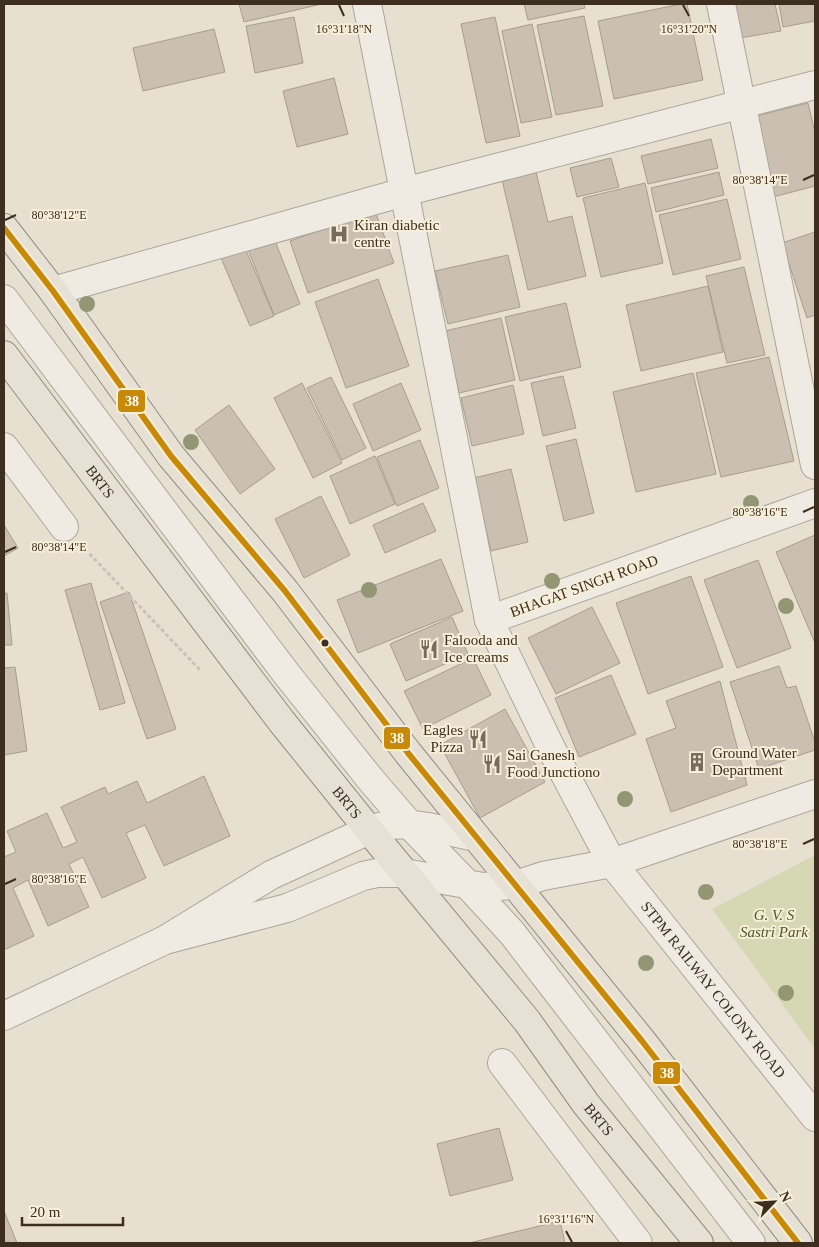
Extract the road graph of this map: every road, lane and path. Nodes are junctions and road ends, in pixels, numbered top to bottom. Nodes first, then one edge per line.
1 (367, 4) edge
2 (722, 4) edge
3 (815, 85) edge
4 (741, 103) junction
5 (404, 192) junction
6 (4, 228) edge
7 (53, 291) junction
8 (4, 298) edge
9 (4, 355) edge
10 (4, 447) edge
11 (815, 465) edge
12 (815, 503) edge
13 (64, 527) joint
14 (489, 620) junction
15 (207, 678) dead end
16 (815, 794) edge
17 (408, 823) junction
18 (369, 830) junction
19 (476, 837) junction
20 (612, 863) junction
21 (404, 873) junction
22 (468, 884) junction
23 (515, 885) junction
24 (165, 940) junction
25 (4, 1016) edge
26 (502, 1063) dead end
27 (815, 1117) edge
28 (638, 1243) edge
29 (699, 1243) edge
30 (751, 1243) edge
31 (798, 1243) edge

1 - 5 street
2 - 4 street
3 - 4 street
4 - 5 street
4 - 11 street
5 - 7 street
5 - 14 street
6 - 7 main road
7 - 19 main road
8 - 17 street
9 - 18 main road, BRTS
10 - 13 street
12 - 14 street, BHAGAT SINGH ROAD
13 - 15 path
14 - 20 street, BHAGAT SINGH ROAD
16 - 20 street
17 - 18 street
17 - 19 street
17 - 22 street
18 - 21 main road, BRTS
18 - 24 street
19 - 23 main road
20 - 23 street
20 - 27 street, STPM RAILWAY COLONY ROAD
21 - 22 street
21 - 24 street
21 - 29 main road, BRTS
22 - 23 street
22 - 30 street
23 - 31 main road
24 - 25 street
26 - 28 street

